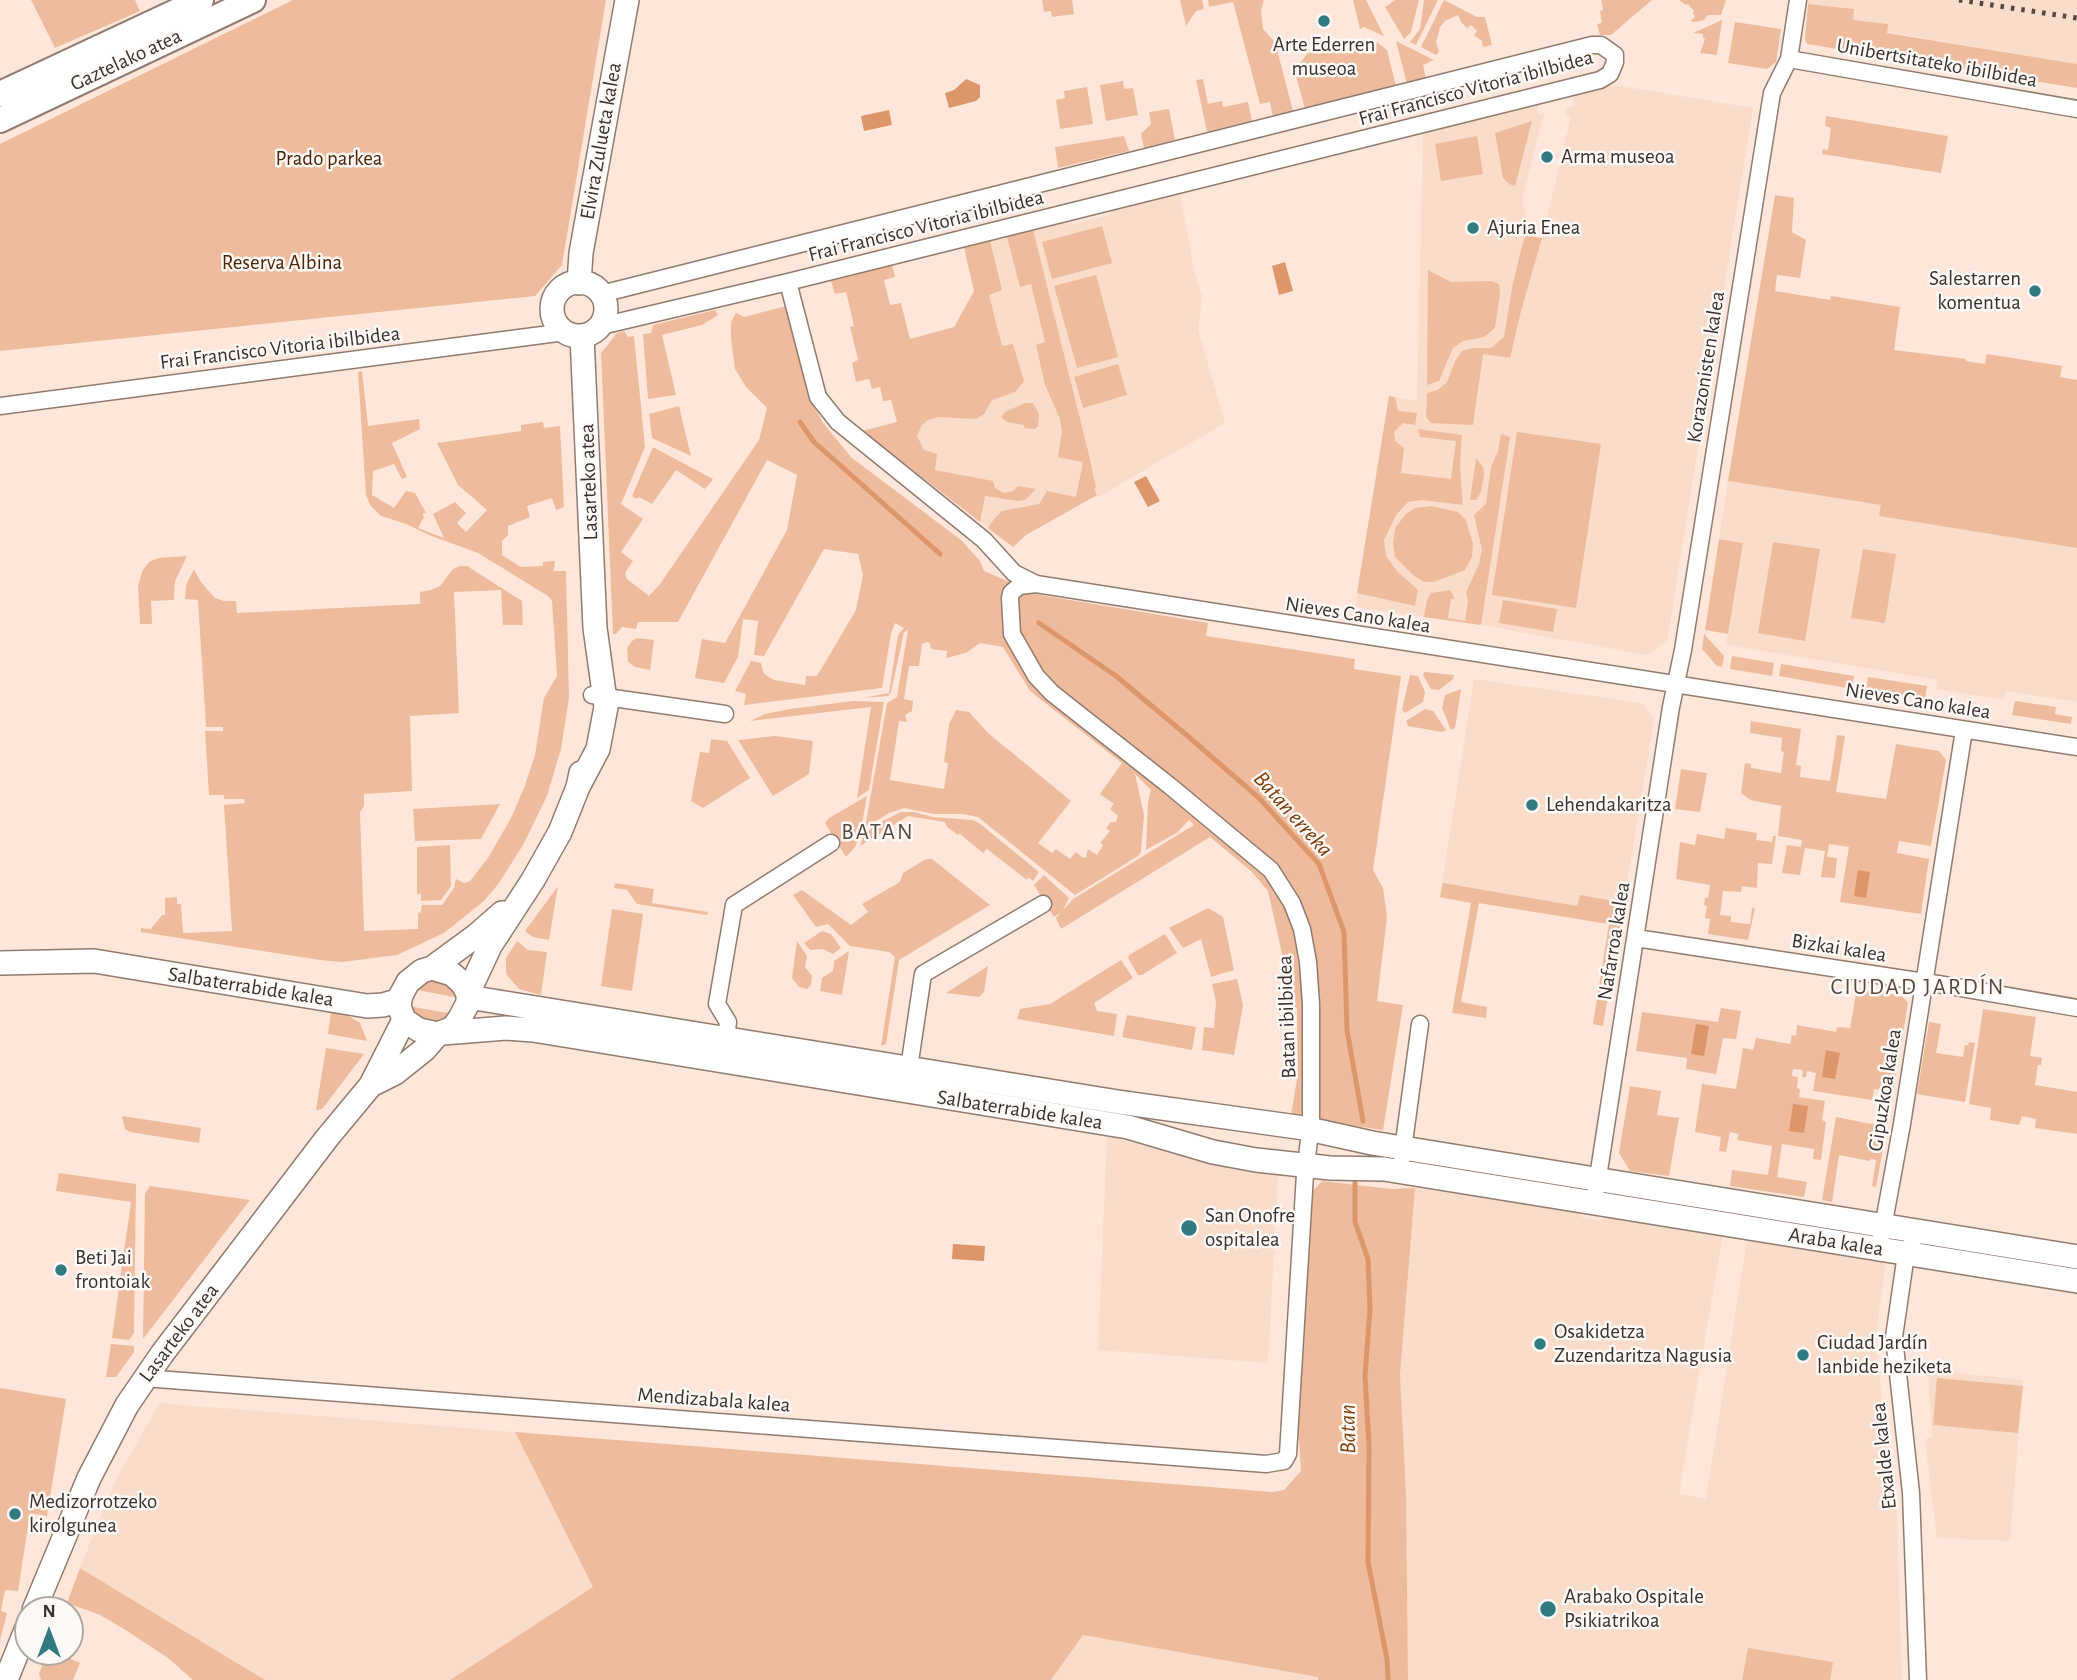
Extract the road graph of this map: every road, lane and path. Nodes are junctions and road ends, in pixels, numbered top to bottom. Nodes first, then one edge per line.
1 (253, 0) edge
2 (627, 0) edge
3 (1798, 0) edge
4 (198, 1) edge
5 (190, 30) junction
6 (1789, 59) junction
7 (2, 88) edge
8 (2077, 109) edge
9 (0, 120) edge
10 (788, 282) junction
11 (579, 283) junction
12 (601, 294) junction
13 (583, 331) junction
14 (0, 406) edge
15 (1036, 584) junction
16 (1675, 686) junction
17 (599, 695) junction
18 (724, 714) dead end
19 (1964, 730) junction
20 (2077, 747) edge
21 (831, 843) dead end
22 (516, 903) junction
23 (1043, 904) dead end
24 (1636, 939) junction
25 (0, 963) edge
26 (135, 968) junction
27 (432, 968) junction
28 (0, 977) edge
29 (1924, 982) junction
30 (468, 995) junction
31 (2077, 1008) edge
32 (402, 1013) junction
33 (1420, 1024) dead end
34 (441, 1034) junction
35 (726, 1039) junction
36 (909, 1068) junction
37 (371, 1085) junction
38 (1310, 1129) junction
39 (1402, 1154) junction
40 (1306, 1166) junction
41 (1598, 1179) junction
42 (1594, 1203) junction
43 (1883, 1225) junction
44 (1917, 1230) junction
45 (1879, 1249) junction
46 (1907, 1253) junction
47 (2077, 1257) edge
48 (2077, 1281) edge
49 (144, 1378) junction
50 (1280, 1463) joint
51 (40, 1596) edge
52 (14, 1660) edge
53 (6, 1680) edge
54 (1918, 1680) edge

1 - 5 main road, Gaztelako atea
2 - 11 street, Elvira Zulueta kalea
3 - 6 street, Korazonisten kalea
4 - 5 street
4 - 7 main road, Gaztelako atea
5 - 9 main road, Gaztelako atea
6 - 8 street, Unibertsitateko ibilbidea
6 - 16 street, Korazonisten kalea
10 - 12 street, Frai Francisco Vitoria ibilbidea
10 - 13 street, Frai Francisco Vitoria ibilbidea
10 - 15 street, Nieves Cano kalea
11 - 12 street
11 - 13 street, Lasarteko atea
12 - 13 street, Lasarteko atea
13 - 14 street, Frai Francisco Vitoria ibilbidea
13 - 17 street, Lasarteko atea
15 - 16 street, Nieves Cano kalea
15 - 38 street, Batan ibilbidea
16 - 19 street, Nieves Cano kalea
16 - 24 street, Nafarroa kalea
17 - 18 street
17 - 22 street, Lasarteko atea
19 - 20 street, Nieves Cano kalea
19 - 29 street, Gipuzkoa kalea
21 - 35 street
22 - 27 street, Lasarteko atea
22 - 30 street, Lasarteko atea
23 - 36 street
24 - 29 street, Bizkai kalea
24 - 41 street, Nafarroa kalea
25 - 26 street, Salbaterrabide kalea
26 - 28 street, Salbaterrabide kalea
26 - 32 street, Salbaterrabide kalea
27 - 30 street
27 - 32 street
29 - 31 street, Bizkai kalea
29 - 43 street, Gipuzkoa kalea
30 - 34 street
30 - 35 street, Salbaterrabide kalea
32 - 34 street
32 - 37 street, Lasarteko atea
33 - 39 street
34 - 37 street, Lasarteko atea
34 - 40 street, Salbaterrabide kalea
35 - 36 street, Salbaterrabide kalea
36 - 38 street, Salbaterrabide kalea
37 - 49 street, Lasarteko atea
38 - 39 street, Salbaterrabide kalea
38 - 40 street, Batan ibilbidea
39 - 41 street, Salbaterrabide kalea
40 - 42 street, Salbaterrabide kalea
40 - 50 street, Batan ibilbidea
41 - 42 street, Nafarroa kalea
41 - 43 street, Araba kalea
42 - 45 street, Araba kalea
43 - 44 street, Araba kalea
43 - 45 street, Gipuzkoa kalea
44 - 46 street, Etxalde kalea
44 - 47 street, Araba kalea
45 - 46 street, Araba kalea
46 - 48 street, Araba kalea
46 - 54 street, Etxalde kalea
49 - 50 street, Mendizabala kalea
49 - 51 street, Lasarteko atea
52 - 53 street

